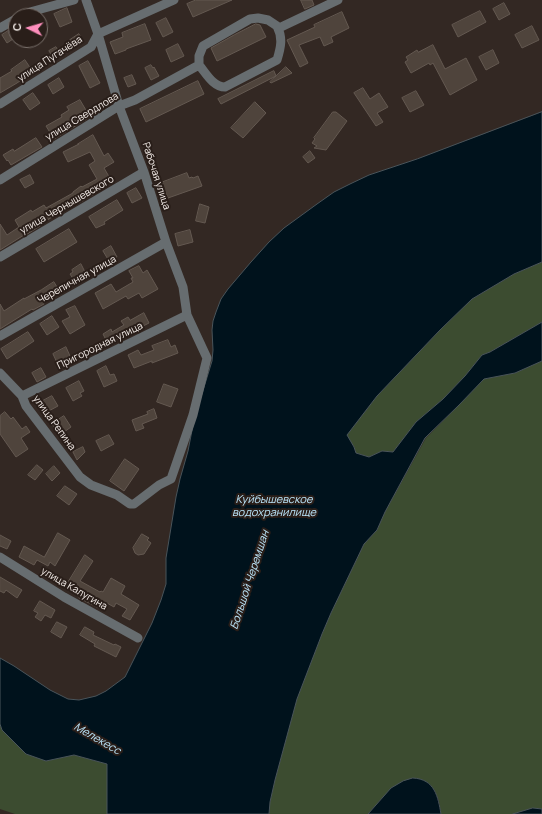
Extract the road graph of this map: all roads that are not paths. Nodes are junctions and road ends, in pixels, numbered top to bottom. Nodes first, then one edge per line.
1 (74, 0) edge
2 (86, 0) edge
3 (174, 0) edge
4 (338, 0) edge
5 (45, 8) edge
6 (278, 28) junction
7 (98, 34) junction
8 (198, 65) junction
9 (0, 104) edge
10 (119, 106) junction
11 (144, 172) junction
12 (0, 180) edge
13 (166, 242) junction
14 (0, 257) edge
15 (187, 316) junction
16 (0, 336) edge
17 (0, 372) edge
18 (22, 396) junction
19 (91, 485) joint
20 (0, 557) edge
21 (138, 638) dead end

1 - 5 street
2 - 7 street, Рабочая улица
3 - 7 street, улица Пугачёва
4 - 6 street
6 - 8 street
6 - 8 street
7 - 9 street, улица Пугачёва
7 - 10 street, Рабочая улица
8 - 10 street, улица Свердлова
10 - 11 street, Рабочая улица
10 - 12 street, улица Свердлова
11 - 13 street, Рабочая улица
11 - 14 street, улица Чернышевского
13 - 15 street, Рабочая улица
13 - 16 street, Черепичная улица
15 - 18 street, Пригородная улица
15 - 19 street, Рабочая улица
17 - 18 street, улица Репина
18 - 19 street, улица Репина
20 - 21 street, улица Калугина

